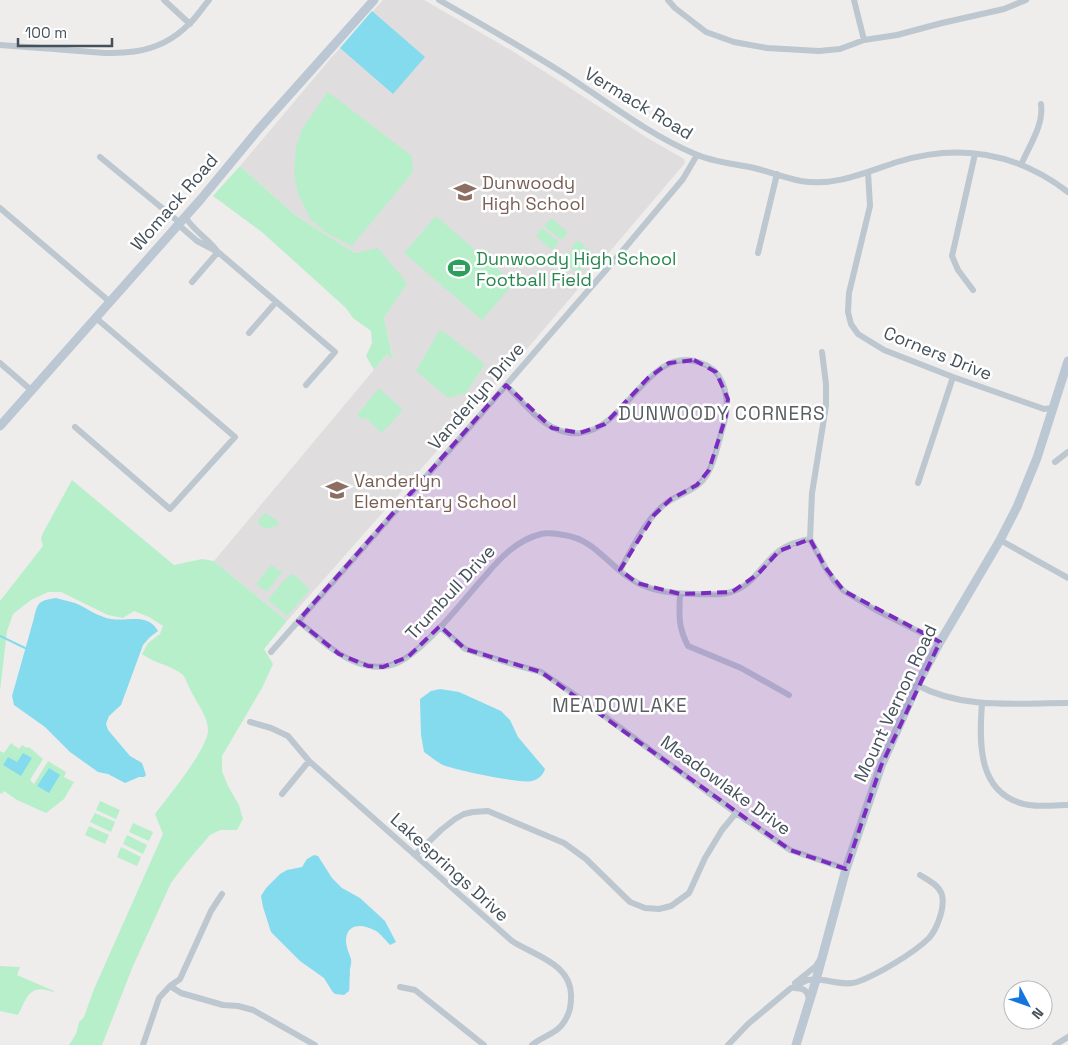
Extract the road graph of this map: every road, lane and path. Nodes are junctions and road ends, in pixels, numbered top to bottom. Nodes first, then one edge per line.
1 (164, 0) edge
2 (209, 0) edge
3 (374, 0) edge
4 (439, 0) edge
5 (668, 0) edge
6 (854, 0) edge
7 (1026, 0) edge
8 (190, 24) junction
9 (864, 40) junction
10 (0, 44) edge
11 (1041, 104) dead end
12 (975, 154) junction
13 (697, 155) junction
14 (100, 157) dead end
15 (1021, 165) junction
16 (868, 172) junction
17 (777, 174) junction
18 (1068, 192) edge
19 (0, 208) edge
20 (180, 221) junction
21 (192, 226) junction
22 (187, 232) junction
23 (218, 252) junction
24 (758, 253) dead end
25 (192, 282) dead end
26 (973, 290) dead end
27 (110, 302) junction
28 (276, 302) junction
29 (96, 318) junction
30 (249, 333) dead end
31 (822, 352) dead end
32 (1068, 361) edge
33 (0, 363) edge
34 (952, 377) junction
35 (306, 385) dead end
36 (506, 385) junction
37 (31, 390) junction
38 (1053, 408) junction
39 (0, 426) edge
40 (75, 427) dead end
41 (1068, 452) edge
42 (1055, 462) dead end
43 (918, 483) dead end
44 (810, 539) junction
45 (1000, 540) junction
46 (620, 570) junction
47 (1068, 578) edge
48 (680, 594) junction
49 (298, 621) junction
50 (440, 627) junction
51 (940, 642) junction
52 (270, 652) dead end
53 (917, 685) junction
54 (789, 695) dead end
55 (982, 703) junction
56 (1068, 703) edge
57 (250, 722) dead end
58 (309, 761) junction
59 (282, 794) dead end
60 (1068, 805) edge
61 (736, 813) junction
62 (415, 855) junction
63 (846, 869) junction
64 (920, 875) dead end
65 (222, 894) dead end
66 (823, 955) junction
67 (816, 980) junction
68 (170, 986) junction
69 (400, 988) dead end
70 (793, 988) junction
71 (809, 1000) junction
72 (1068, 1037) edge
73 (143, 1045) edge
74 (315, 1045) edge
75 (484, 1045) edge
76 (532, 1045) edge
77 (728, 1045) edge
78 (796, 1045) edge
79 (1055, 1045) edge

1 - 8 street
2 - 8 street
3 - 20 main road, Womack Road
4 - 13 street, Vermack Road
5 - 9 street
6 - 9 street
7 - 9 street
8 - 10 street
11 - 15 street
12 - 15 street, Vermack Road
12 - 16 street, Vermack Road
12 - 26 street
13 - 17 street, Vermack Road
13 - 36 street, Vanderlyn Drive
14 - 20 street
15 - 18 street, Vermack Road
16 - 17 street, Vermack Road
16 - 34 street, Corners Drive
17 - 24 street
19 - 27 street
20 - 21 street
20 - 22 street
20 - 27 main road, Womack Road
21 - 22 street
21 - 23 street
22 - 23 street
23 - 25 street
23 - 28 street
27 - 29 main road, Womack Road
28 - 30 street
28 - 35 street
29 - 37 main road, Womack Road
29 - 40 street
31 - 44 street
32 - 38 main road, Mount Vernon Road
33 - 37 street
34 - 38 street, Corners Drive
34 - 43 street
36 - 46 street
36 - 49 street, Vanderlyn Drive
37 - 39 main road, Womack Road
38 - 45 main road, Mount Vernon Road
41 - 42 street
44 - 48 street, Trumbull Drive
44 - 51 street
45 - 47 street
45 - 51 main road, Mount Vernon Road
46 - 48 street, Trumbull Drive
46 - 50 street, Trumbull Drive
48 - 54 street
49 - 50 street, Trumbull Drive
49 - 52 street, Vanderlyn Drive
50 - 61 street, Meadowlake Drive
51 - 53 main road, Mount Vernon Road
53 - 55 street
53 - 63 main road, Mount Vernon Road
55 - 56 street
55 - 60 street
57 - 58 street, Lakesprings Drive
58 - 59 street
58 - 62 street, Lakesprings Drive
61 - 62 street
61 - 63 street, Meadowlake Drive
62 - 76 street, Lakesprings Drive
63 - 66 main road, Mount Vernon Road
64 - 67 street
65 - 68 street
66 - 67 main road, Mount Vernon Road
66 - 70 street
67 - 70 street
67 - 71 main road, Mount Vernon Road
68 - 73 street
68 - 74 street
69 - 75 street
70 - 71 street
70 - 77 street
71 - 78 main road, Mount Vernon Road
72 - 79 street

